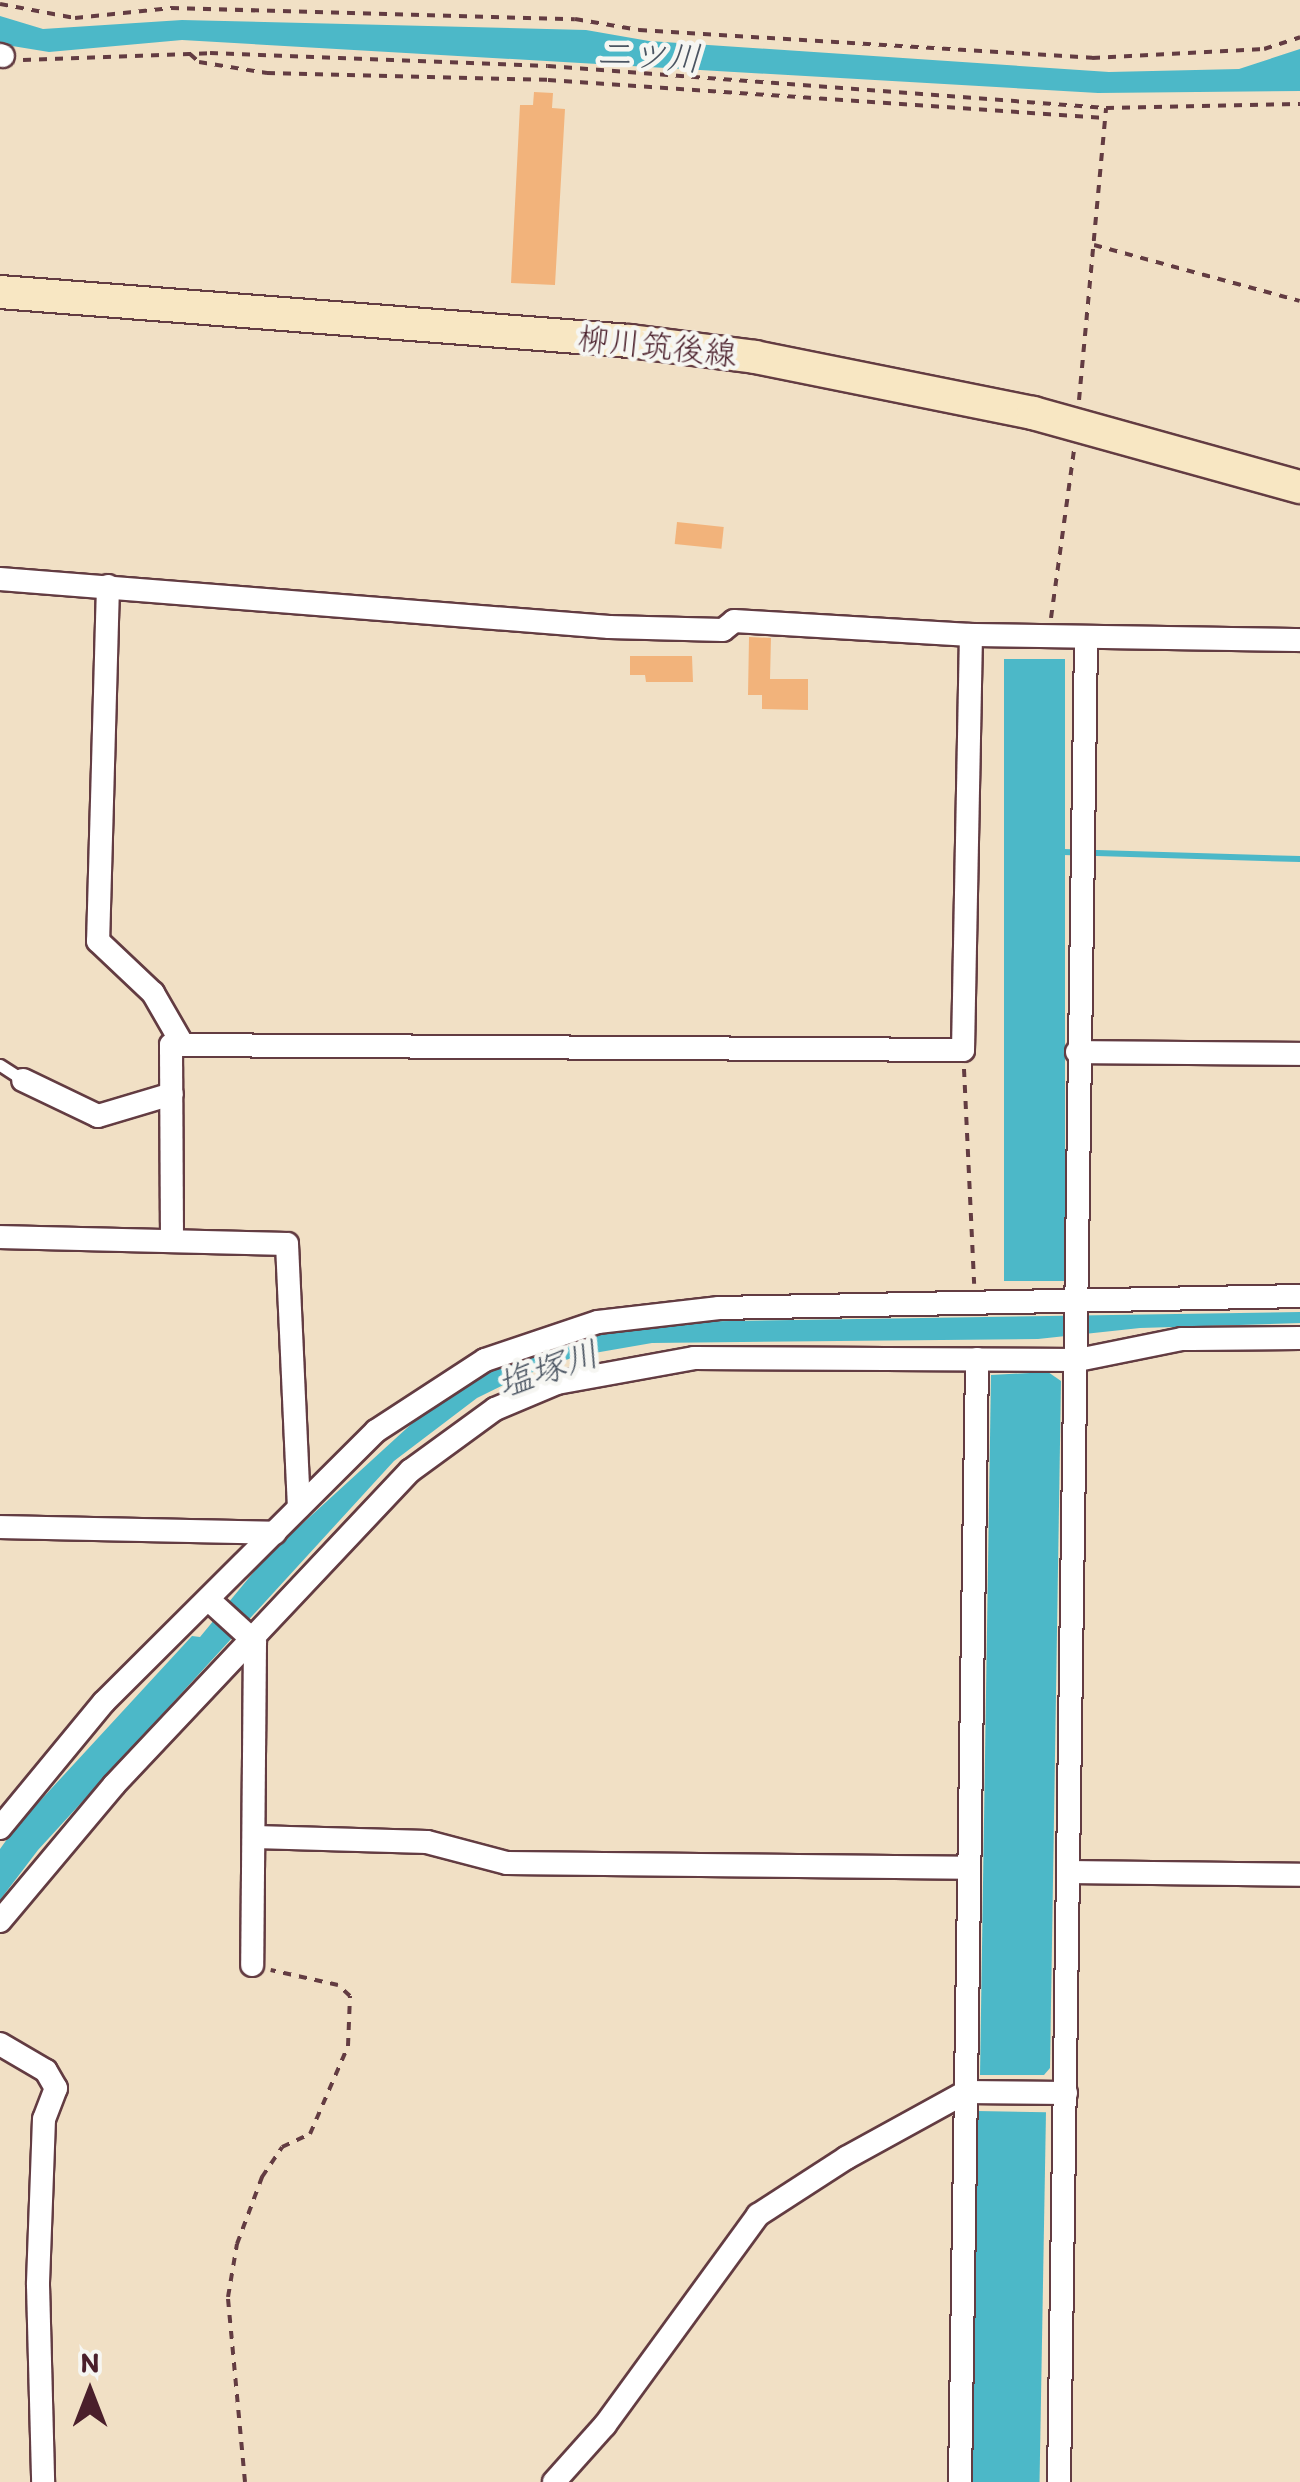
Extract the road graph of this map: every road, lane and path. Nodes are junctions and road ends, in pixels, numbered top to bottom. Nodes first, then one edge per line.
1 (0, 4) edge
2 (1300, 37) edge
3 (189, 53) junction
4 (2, 55) edge
5 (1300, 104) edge
6 (1106, 108) junction
7 (1105, 118) junction
8 (1094, 246) junction
9 (0, 292) edge
10 (1300, 301) edge
11 (1077, 426) junction
12 (1300, 487) edge
13 (0, 579) edge
14 (108, 586) junction
15 (971, 636) junction
16 (1048, 638) junction
17 (1086, 638) junction
18 (1300, 640) edge
19 (183, 1045) junction
20 (963, 1050) junction
21 (1077, 1052) junction
22 (1300, 1054) edge
23 (0, 1065) edge
24 (23, 1080) joint
25 (172, 1094) junction
26 (0, 1236) edge
27 (172, 1240) junction
28 (1300, 1296) edge
29 (1079, 1298) junction
30 (975, 1300) junction
31 (1300, 1338) edge
32 (976, 1359) junction
33 (1078, 1360) junction
34 (299, 1508) junction
35 (0, 1528) edge
36 (275, 1534) junction
37 (209, 1600) junction
38 (250, 1638) junction
39 (0, 1828) edge
40 (256, 1836) junction
41 (967, 1868) junction
42 (1068, 1872) junction
43 (1300, 1875) edge
44 (0, 1920) edge
45 (252, 1965) joint
46 (0, 2044) edge
47 (966, 2092) junction
48 (1066, 2093) junction
49 (42, 2482) edge
50 (245, 2482) edge
51 (554, 2482) edge
52 (960, 2482) edge
53 (1059, 2482) edge

1 - 2 path
3 - 4 path
3 - 6 path
3 - 7 path
5 - 6 path
6 - 7 path
7 - 8 path
8 - 10 path
8 - 11 path
9 - 11 main road, 柳川筑後線
11 - 12 main road, 柳川筑後線
11 - 16 path
13 - 14 street
14 - 15 street
14 - 19 street
15 - 16 street
15 - 20 street
16 - 17 street
17 - 18 street
17 - 21 street
19 - 20 street
19 - 25 street
20 - 30 path
21 - 22 street
21 - 29 street
23 - 24 lane
24 - 25 street
25 - 27 street
26 - 27 street
27 - 34 street
28 - 29 street
29 - 30 street
29 - 33 street
30 - 34 street
31 - 33 street
32 - 33 street
32 - 38 street
32 - 41 street
33 - 42 street
34 - 36 street
35 - 36 street
36 - 37 street
37 - 38 street
37 - 39 street
38 - 40 street
38 - 44 street
40 - 41 street
40 - 45 street
41 - 47 street
42 - 43 street
42 - 48 street
45 - 50 path
46 - 49 street
47 - 48 street
47 - 51 street
47 - 52 street
48 - 53 street

